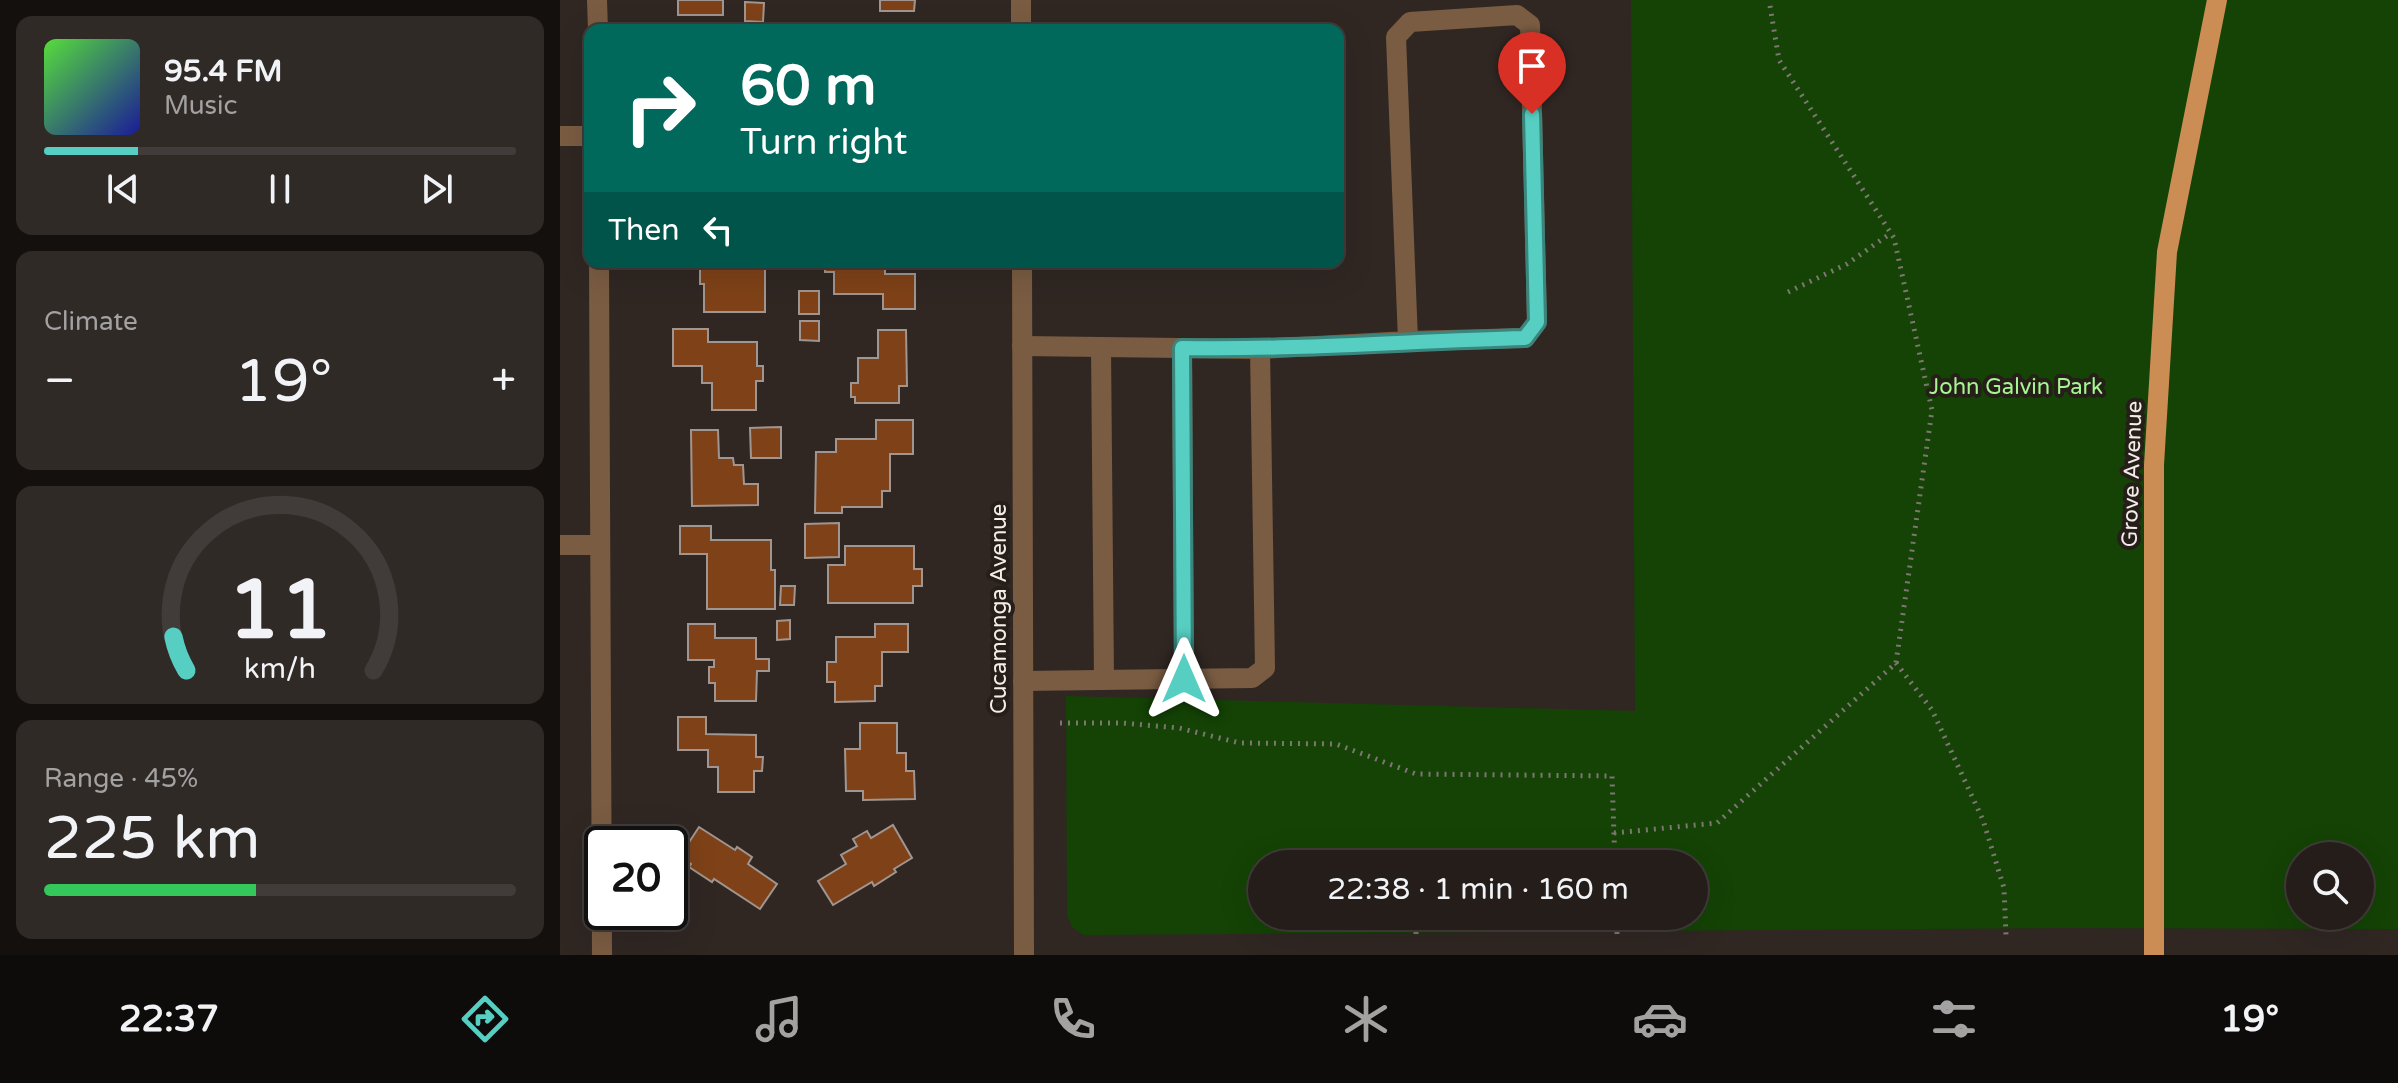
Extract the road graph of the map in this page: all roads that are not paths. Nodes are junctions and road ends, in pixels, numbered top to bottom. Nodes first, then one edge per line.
1 (597, 0) edge
2 (1021, 0) edge
3 (2217, 0) edge
4 (598, 24) edge
5 (1021, 24) edge
6 (560, 136) edge
7 (584, 136) edge
8 (599, 268) edge
9 (1022, 268) edge
10 (1408, 341) junction
11 (1022, 346) junction
12 (1101, 347) junction
13 (1182, 348) junction
14 (1260, 349) junction
15 (560, 545) edge
16 (599, 545) junction
17 (1184, 679) junction
18 (1104, 680) junction
19 (1023, 681) junction
20 (602, 955) edge
21 (1024, 955) edge
22 (2154, 955) edge

1 - 4 street
2 - 5 street
3 - 22 main road, Grove Avenue
6 - 7 street
8 - 16 street
9 - 11 street, Cucamonga Avenue
10 - 10 street
10 - 14 street
11 - 12 street
11 - 19 street, Cucamonga Avenue
12 - 13 street
12 - 18 street
13 - 14 street
13 - 17 street
14 - 17 street
15 - 16 street
16 - 20 street
17 - 18 street
18 - 19 street
19 - 21 street, Cucamonga Avenue

